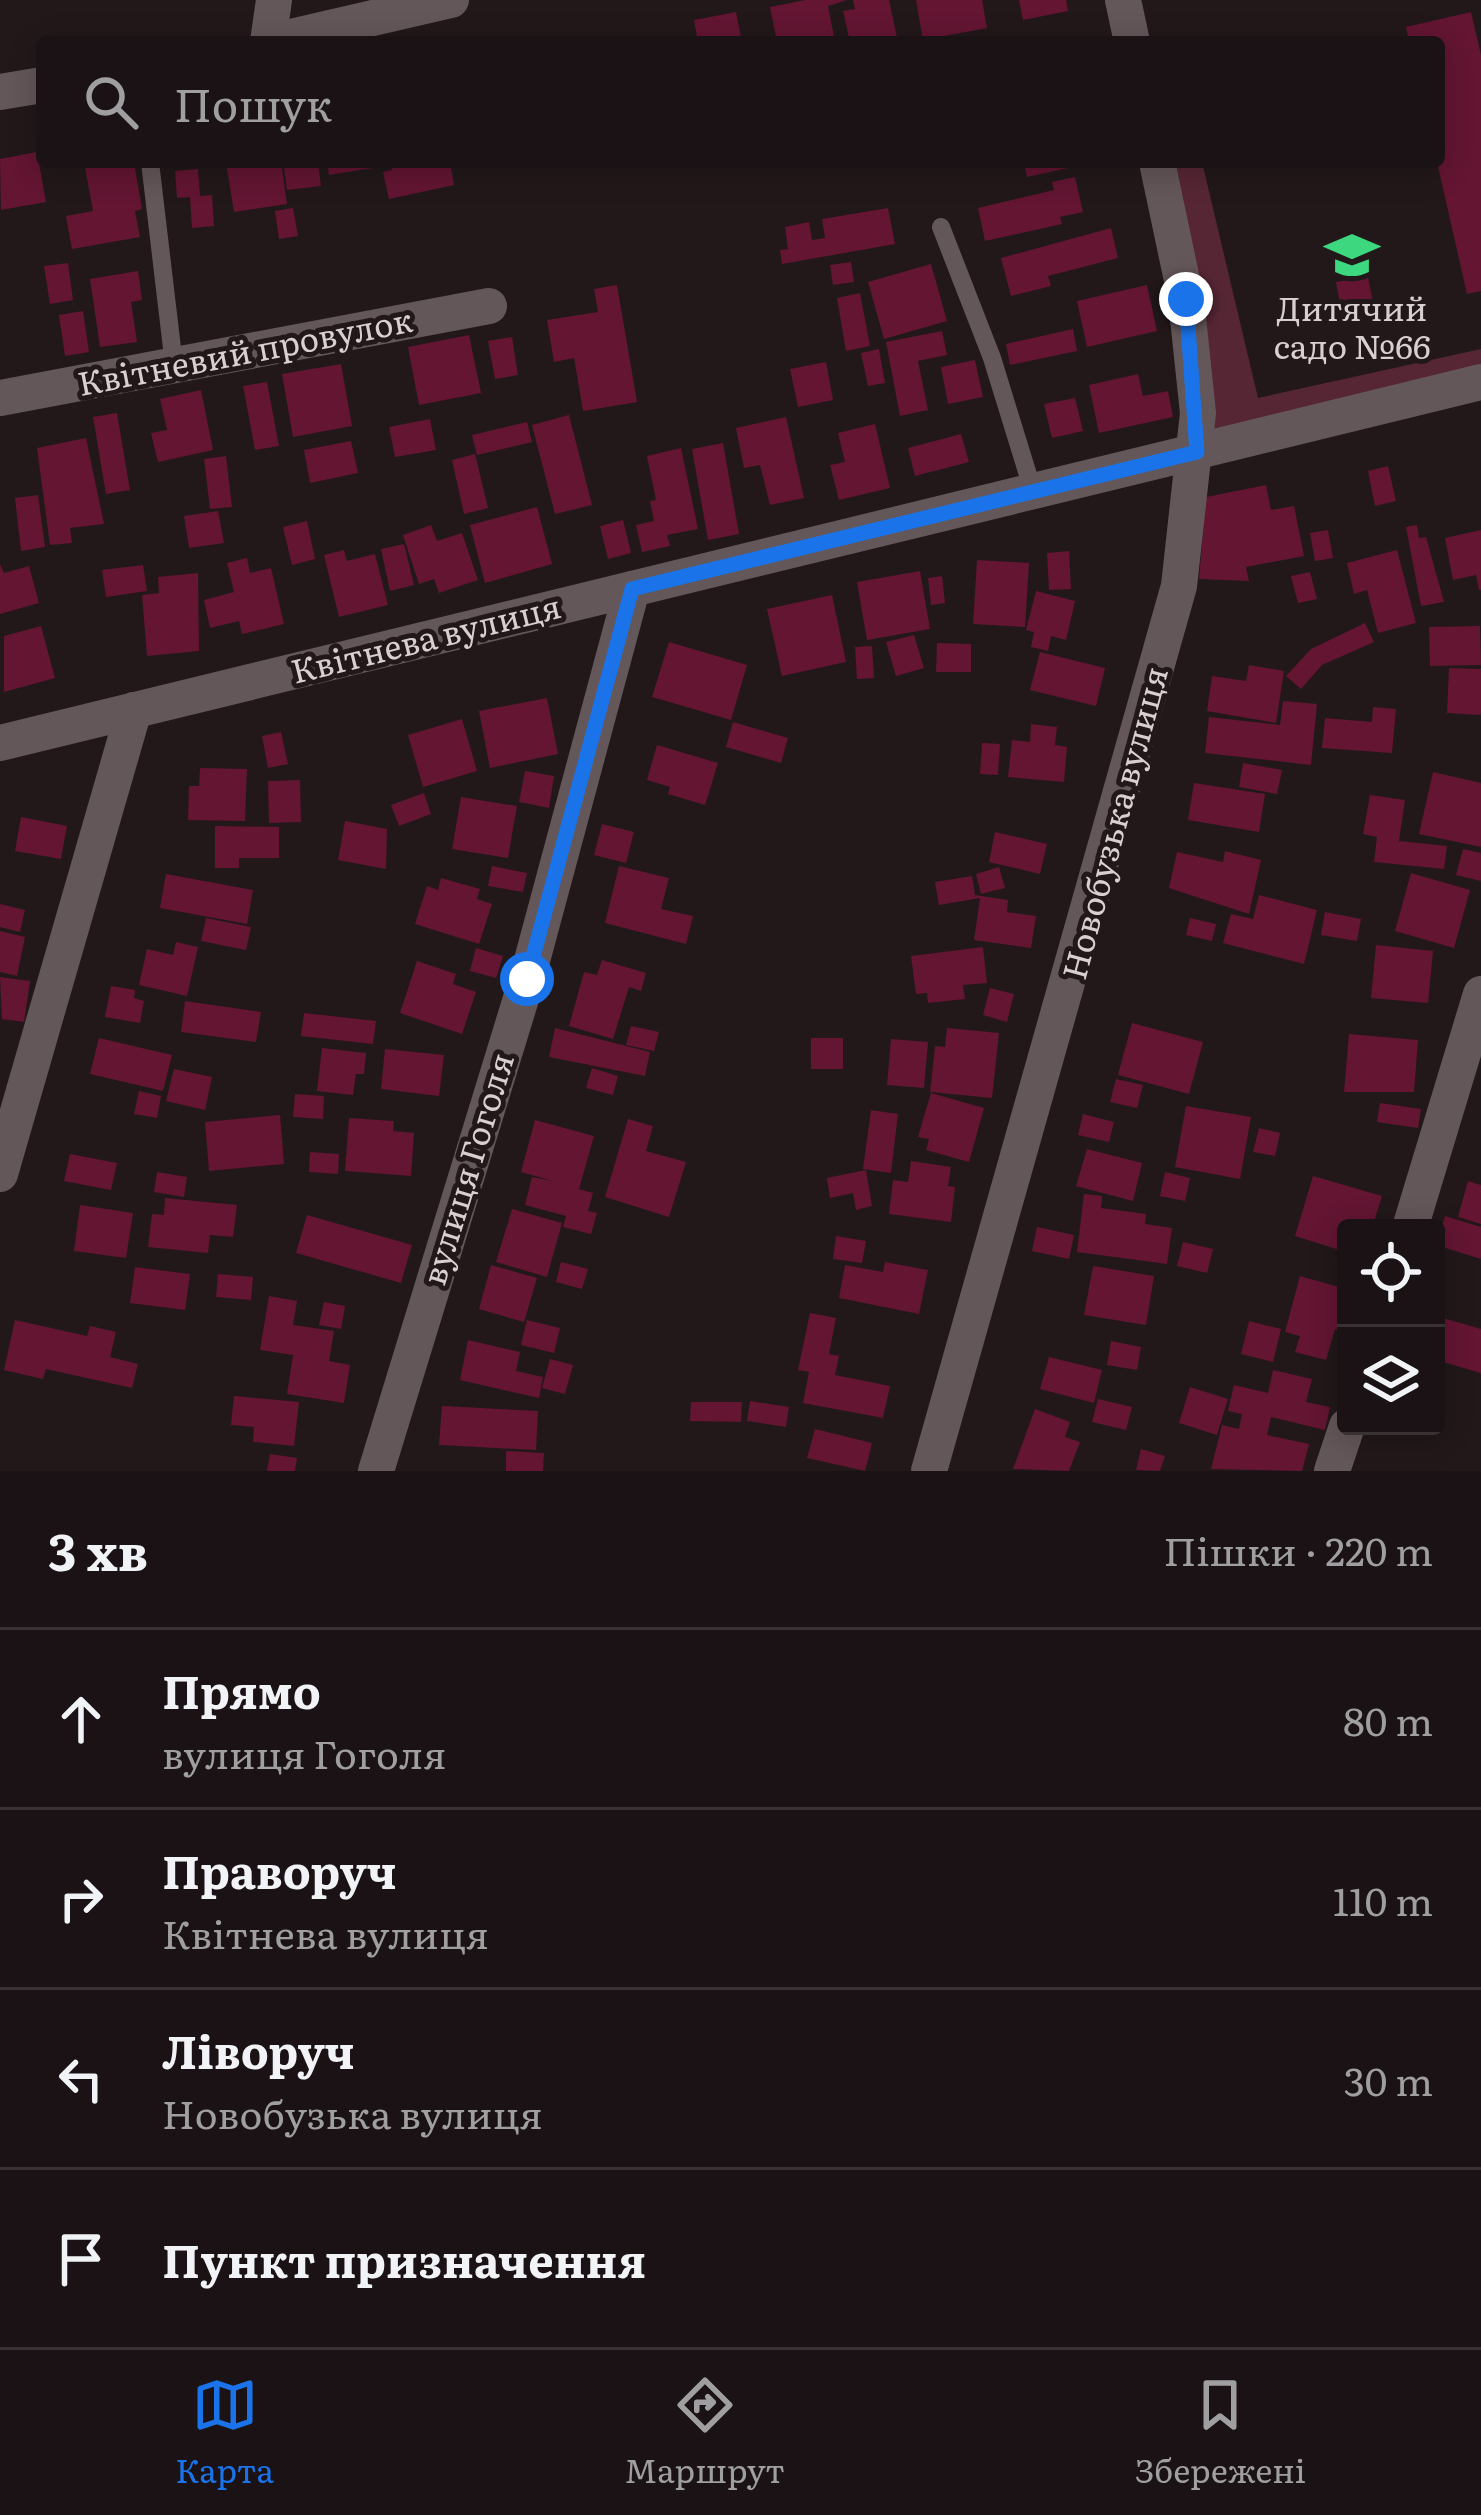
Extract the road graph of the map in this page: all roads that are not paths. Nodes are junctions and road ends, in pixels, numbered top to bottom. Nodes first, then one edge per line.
1 (274, 0) edge
2 (451, 0) edge
3 (1123, 0) edge
4 (269, 36) edge
5 (294, 36) edge
6 (1131, 36) edge
7 (36, 86) edge
8 (0, 92) edge
9 (151, 168) edge
10 (1158, 168) edge
11 (941, 227) dead end
12 (489, 305) dead end
13 (174, 365) junction
14 (1481, 382) edge
15 (0, 398) edge
16 (1197, 452) junction
17 (1033, 491) junction
18 (632, 589) junction
19 (134, 710) junction
20 (0, 743) edge
21 (1481, 994) edge
22 (0, 1174) edge
23 (1412, 1219) edge
24 (1344, 1435) edge
25 (376, 1471) edge
26 (929, 1471) edge
27 (1332, 1471) edge

1 - 4 street
2 - 5 street
3 - 6 street
7 - 8 street
9 - 13 lane
10 - 16 street, Новобузька вулиця
11 - 17 lane
12 - 13 street, Квітневий провулок
13 - 15 street, Квітневий провулок
14 - 16 street, Квітнева вулиця
16 - 17 street, Квітнева вулиця
16 - 26 street, Новобузька вулиця
17 - 18 street, Квітнева вулиця
18 - 19 street, Квітнева вулиця
18 - 25 street, вулиця Гоголя
19 - 20 street, Квітнева вулиця
19 - 22 street
21 - 23 street
24 - 27 street

